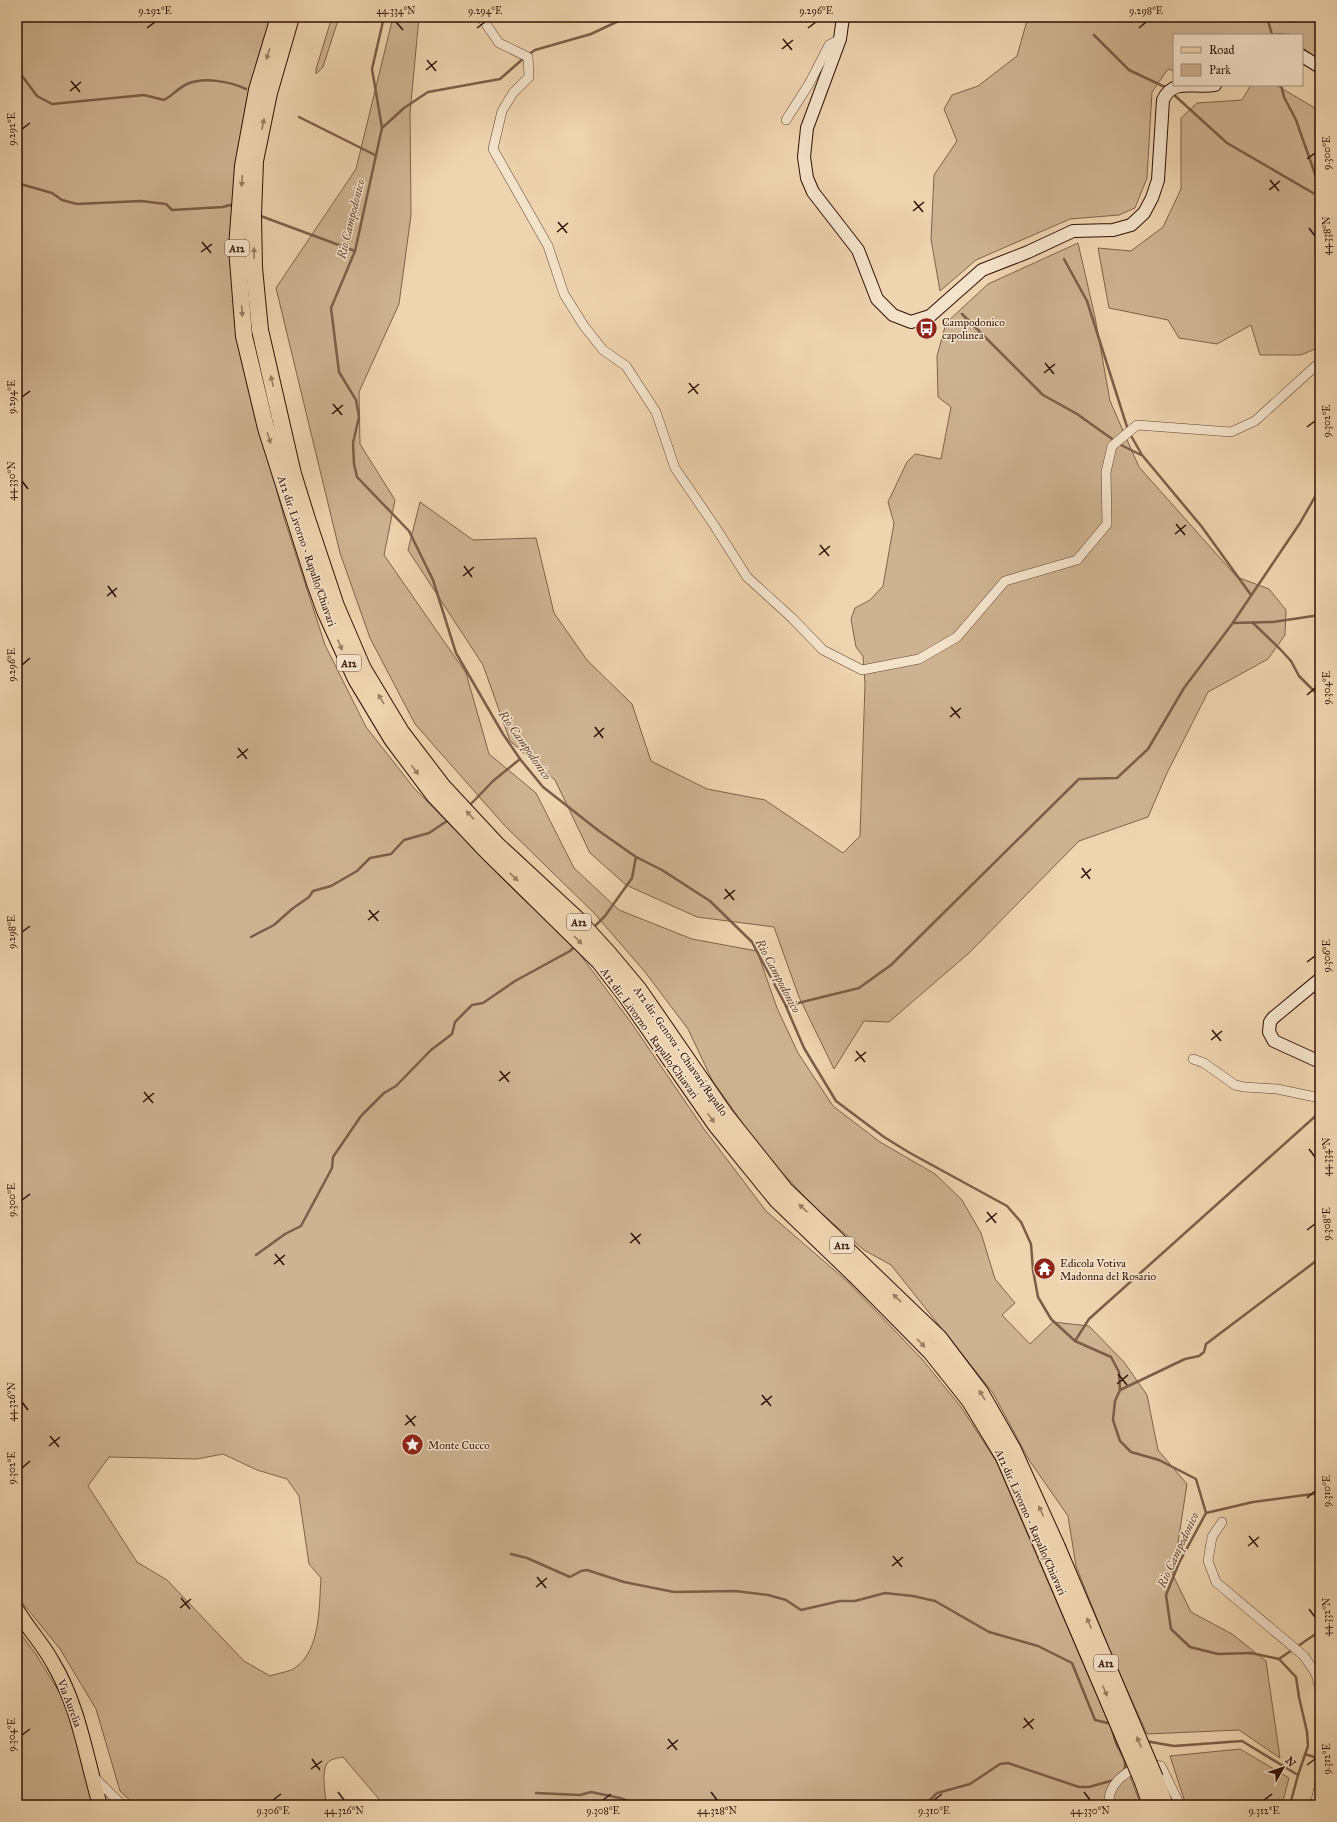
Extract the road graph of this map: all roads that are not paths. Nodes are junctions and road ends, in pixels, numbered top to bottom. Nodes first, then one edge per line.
1 (279, 17) edge
2 (291, 17) edge
3 (481, 17) edge
4 (843, 17) edge
5 (840, 39) junction
6 (1303, 57) edge
7 (1320, 67) edge
8 (1175, 86) edge
9 (786, 120) dead end
10 (1320, 362) edge
11 (287, 476) junction
12 (322, 581) joint
13 (1320, 979) edge
14 (1193, 1059) dead end
15 (1320, 1062) edge
16 (1320, 1098) edge
17 (1222, 1522) dead end
18 (17, 1610) edge
19 (1320, 1689) edge
20 (91, 1775) junction
21 (1149, 1780) junction
22 (1320, 1782) edge
23 (1319, 1793) edge
24 (100, 1805) edge
25 (122, 1805) edge
26 (1109, 1805) edge
27 (1151, 1805) edge
28 (1165, 1805) edge
29 (1180, 1805) edge
30 (1315, 1805) edge

1 -> 11 highway, A12 dir. Livorno - Rapallo/Chiavari / A12
11 -> 2 highway, A12
3 - 10 street
4 - 5 street
5 - 8 street
5 - 9 street
6 - 7 street
11 - 12 highway, A12 dir. Livorno - Rapallo/Chiavari / A12
12 - 21 highway, A12 dir. Genova - Chiavari/Rapallo / A12, bridge
13 - 15 street
14 - 16 street
17 - 19 street
18 - 20 main road, Via Aurelia
20 - 24 main road, Via Aurelia
20 - 25 street
21 - 27 highway, A12
21 - 28 highway, A12 dir. Genova - Chiavari/Rapallo / A12
22 - 23 street
23 - 30 street
26 - 29 street

